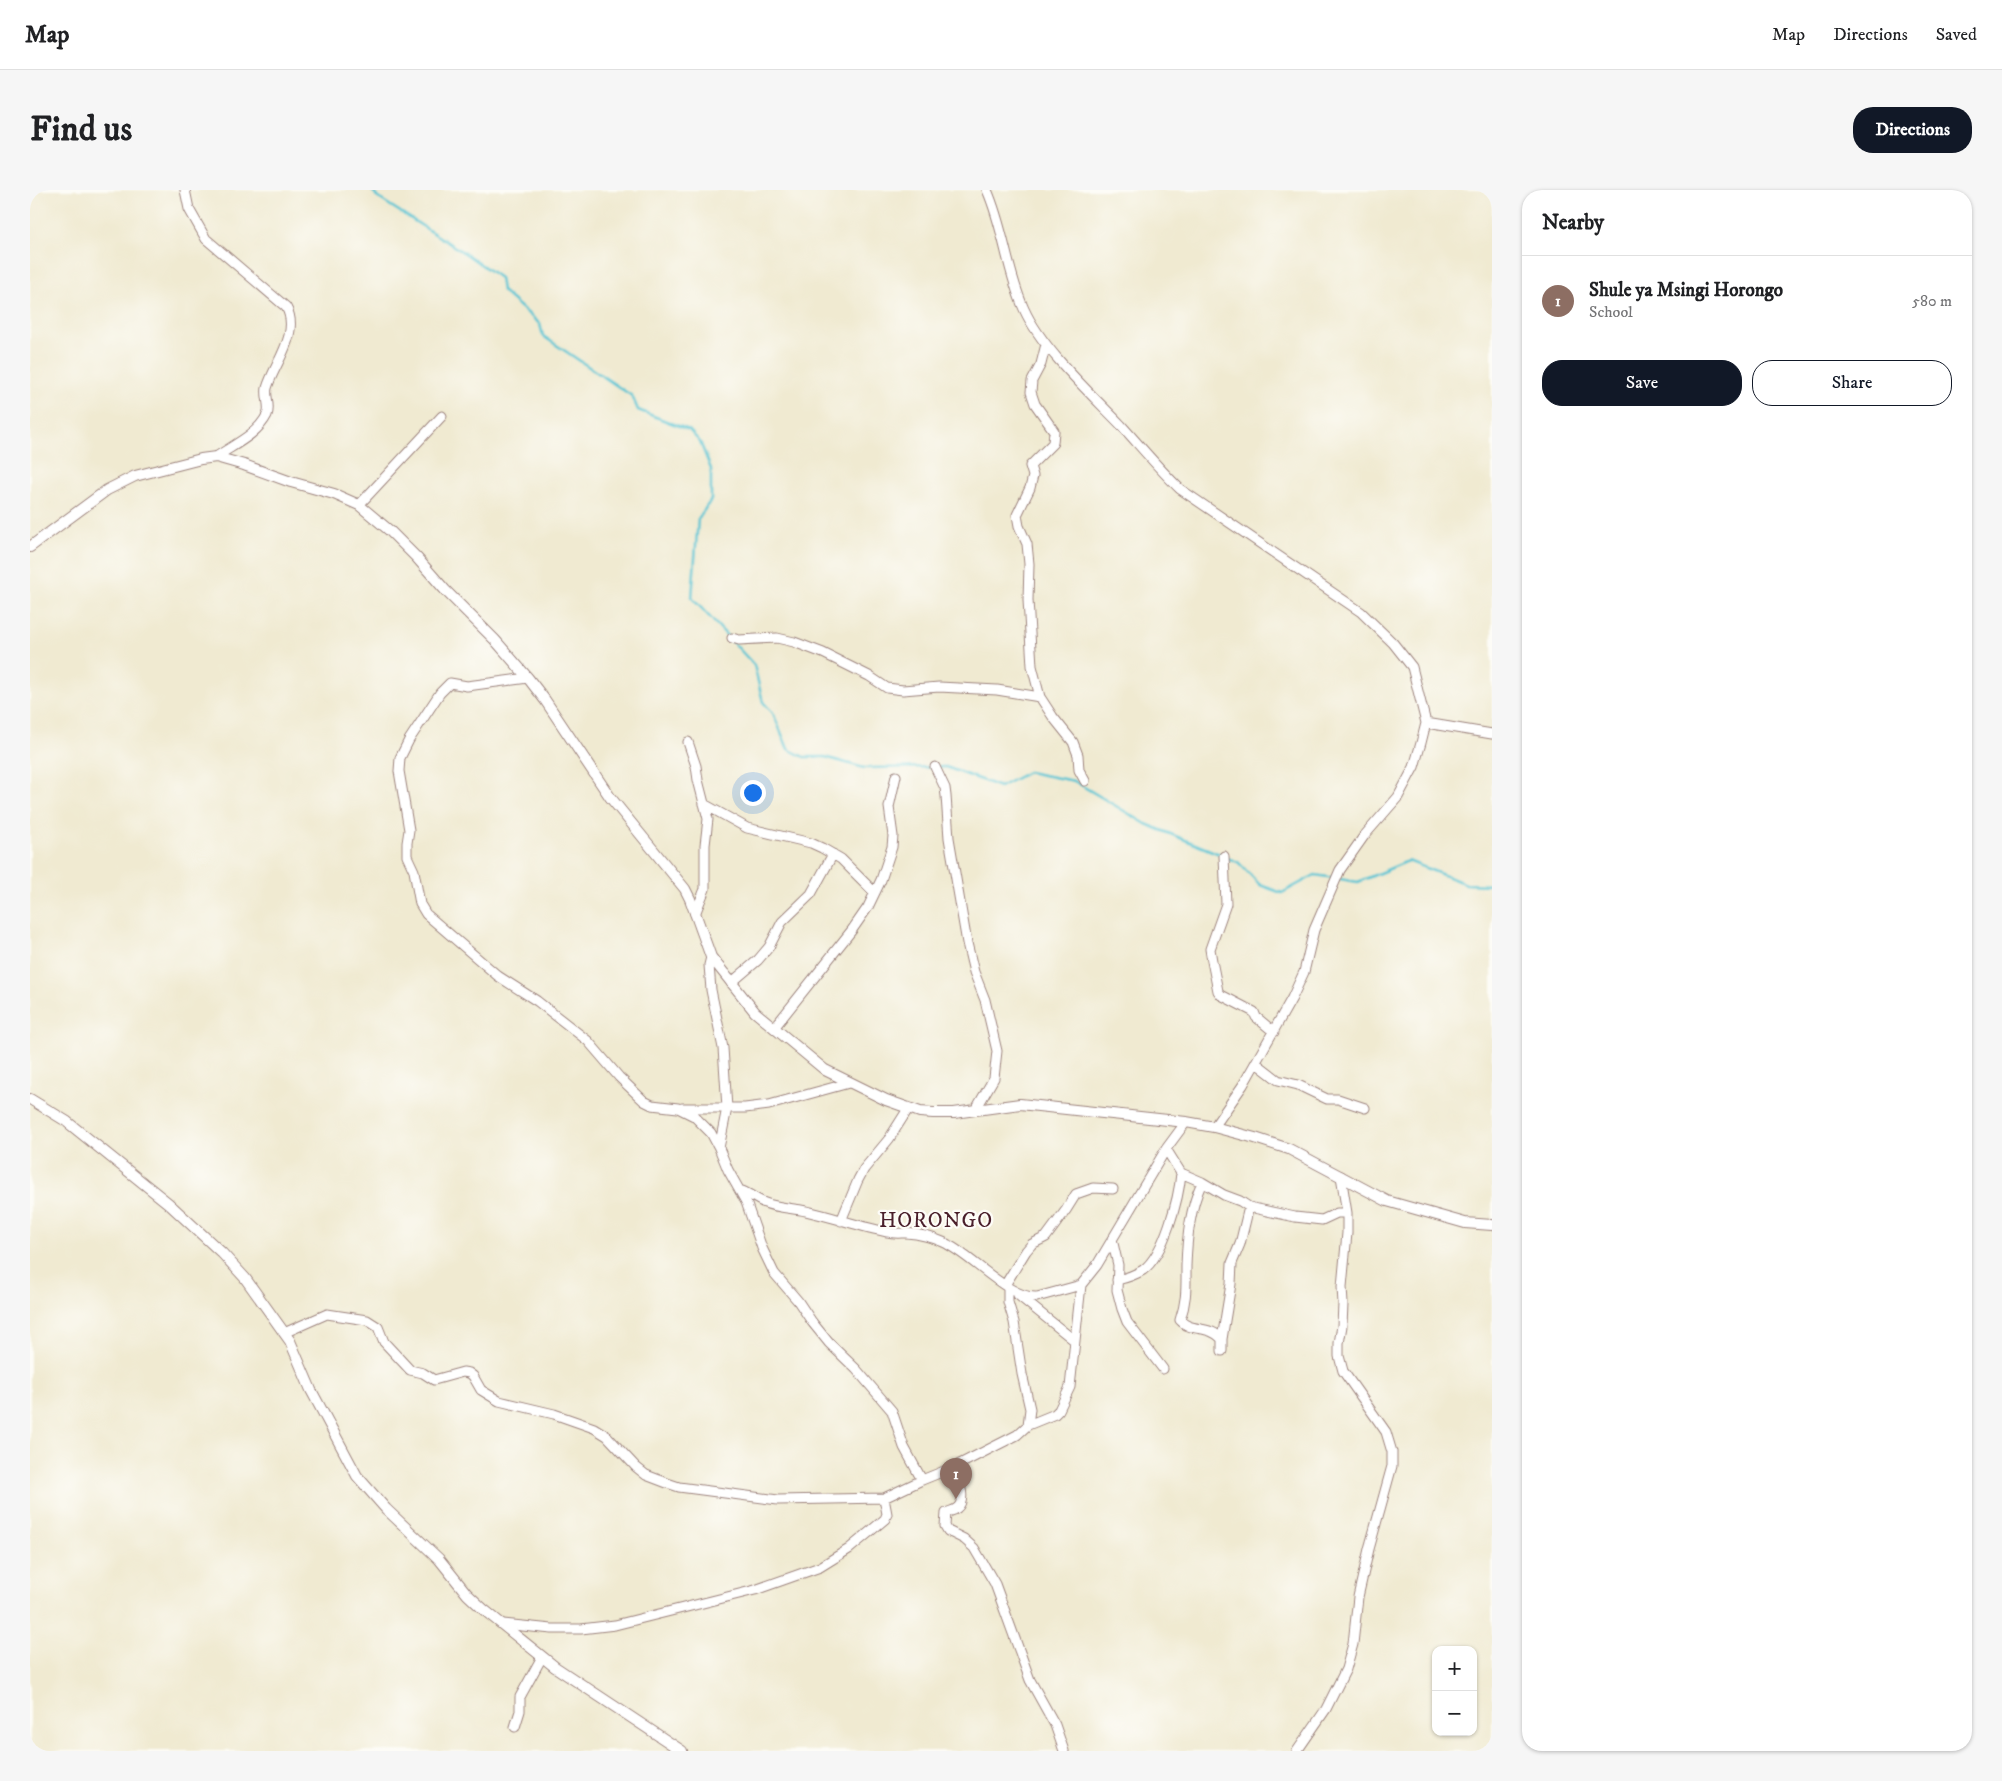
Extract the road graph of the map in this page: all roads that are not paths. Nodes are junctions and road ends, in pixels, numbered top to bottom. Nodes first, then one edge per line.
1 (185, 190) edge
2 (987, 190) edge
3 (1046, 344) junction
4 (442, 416) dead end
5 (216, 457) junction
6 (359, 505) junction
7 (30, 548) edge
8 (732, 638) dead end
9 (528, 678) junction
10 (1040, 697) junction
11 (1426, 723) junction
12 (1492, 734) edge
13 (688, 742) dead end
14 (935, 767) dead end
15 (896, 776) dead end
16 (1086, 781) dead end
17 (704, 804) junction
18 (833, 854) junction
19 (1224, 856) dead end
20 (874, 892) junction
21 (695, 914) junction
22 (711, 957) junction
23 (731, 983) junction
24 (774, 1028) junction
25 (1274, 1032) junction
26 (1256, 1064) junction
27 (849, 1083) junction
28 (30, 1098) edge
29 (678, 1108) junction
30 (727, 1108) junction
31 (1365, 1108) dead end
32 (908, 1109) junction
33 (976, 1109) junction
34 (1186, 1122) junction
35 (1214, 1127) junction
36 (719, 1148) junction
37 (1166, 1149) junction
38 (1181, 1173) junction
39 (1341, 1176) junction
40 (1202, 1182) junction
41 (1113, 1189) dead end
42 (742, 1191) junction
43 (1249, 1207) junction
44 (1346, 1213) junction
45 (840, 1221) junction
46 (1492, 1225) edge
47 (1112, 1239) junction
48 (1117, 1280) junction
49 (1081, 1285) junction
50 (1009, 1288) junction
51 (284, 1333) junction
52 (1222, 1339) junction
53 (1075, 1341) junction
54 (1222, 1351) dead end
55 (1163, 1369) dead end
56 (1028, 1425) junction
57 (954, 1467) junction
58 (922, 1480) junction
59 (884, 1498) junction
60 (503, 1624) junction
61 (542, 1657) junction
62 (515, 1726) dead end
63 (682, 1751) edge
64 (1064, 1751) edge
65 (1297, 1751) edge

1 - 5 street
2 - 3 street
3 - 10 street
3 - 11 street
4 - 6 street
5 - 6 street
5 - 7 street
6 - 9 street
8 - 10 street
9 - 21 street
9 - 29 street
10 - 16 street
11 - 12 street
11 - 25 street
13 - 17 street
14 - 33 street
15 - 20 street
17 - 18 street
17 - 21 street
18 - 20 street
18 - 23 street
19 - 25 street
20 - 24 street
21 - 22 street
22 - 23 street
22 - 30 street
23 - 24 street
24 - 27 street
25 - 26 street
26 - 31 street
26 - 35 street
27 - 30 street
27 - 32 street
28 - 51 street
29 - 30 street
29 - 36 street
30 - 36 street
32 - 33 street
32 - 45 street
33 - 34 street
34 - 35 street
34 - 37 street
35 - 39 street
36 - 42 street
37 - 38 street
37 - 47 street
38 - 40 street
38 - 48 street
39 - 44 street
39 - 46 street
40 - 43 street
40 - 52 street
41 - 50 street
42 - 45 street
42 - 58 street
43 - 44 street
43 - 52 street
44 - 65 street
45 - 50 street
47 - 48 street
47 - 49 street
48 - 55 street
49 - 50 street
49 - 53 street
50 - 53 street
50 - 56 street
51 - 59 street
51 - 60 street
52 - 54 street
53 - 56 street
56 - 57 street
57 - 58 street
57 - 64 street
58 - 59 street
59 - 60 street
60 - 61 street
61 - 62 street
61 - 63 street

